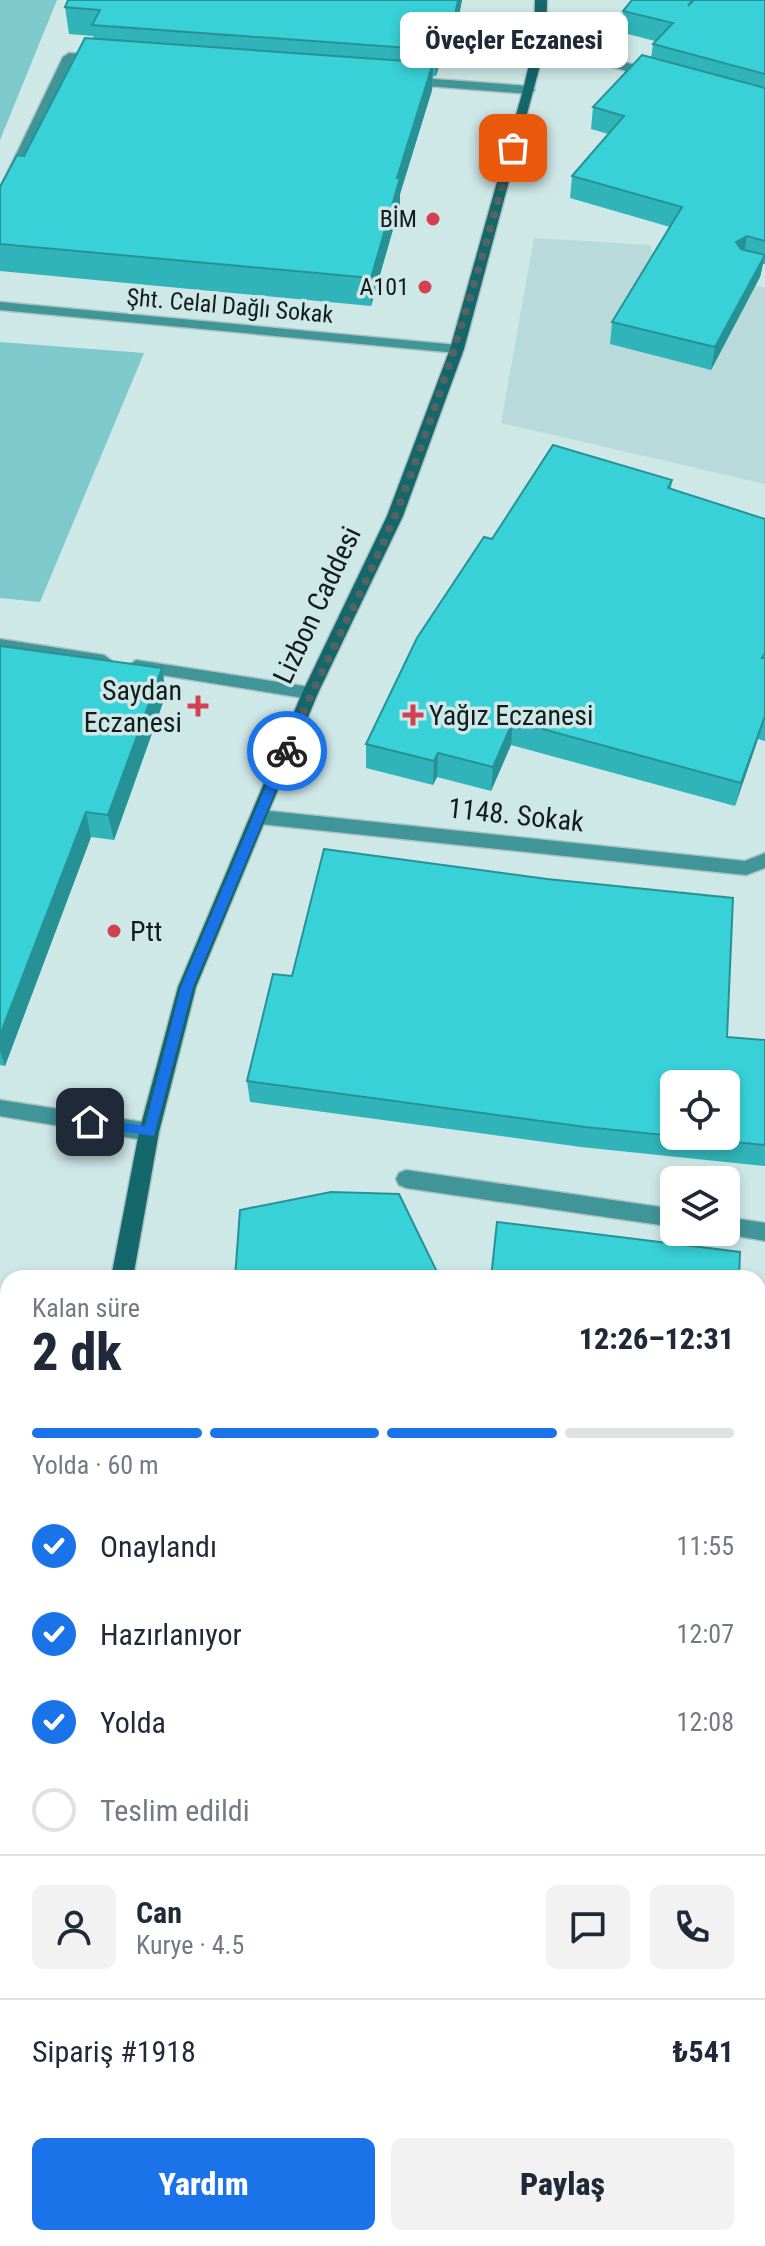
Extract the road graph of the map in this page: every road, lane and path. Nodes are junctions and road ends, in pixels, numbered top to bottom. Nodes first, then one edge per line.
1 (541, 0) edge
2 (540, 43) junction
3 (117, 60) edge
4 (386, 80) edge
5 (675, 80) edge
6 (529, 90) junction
7 (0, 201) edge
8 (0, 306) edge
9 (457, 349) junction
10 (0, 645) edge
11 (310, 693) junction
12 (260, 817) junction
13 (765, 860) edge
14 (0, 1108) edge
15 (149, 1132) junction
16 (406, 1179) dead end
17 (660, 1216) edge
18 (740, 1228) edge
19 (765, 1232) edge
20 (123, 1270) edge

1 - 2 main road, Lizbon Caddesi
2 - 5 street
2 - 6 main road, Lizbon Caddesi
3 - 7 street
4 - 6 street
6 - 9 main road, Lizbon Caddesi
8 - 9 street, Şht. Celal Dağlı Sokak
9 - 11 main road, Lizbon Caddesi
10 - 11 street
11 - 12 main road, Lizbon Caddesi
12 - 13 street, 1148. Sokak
12 - 15 main road, Lizbon Caddesi
14 - 15 street
15 - 20 main road, Lizbon Caddesi
16 - 17 street
18 - 19 street

